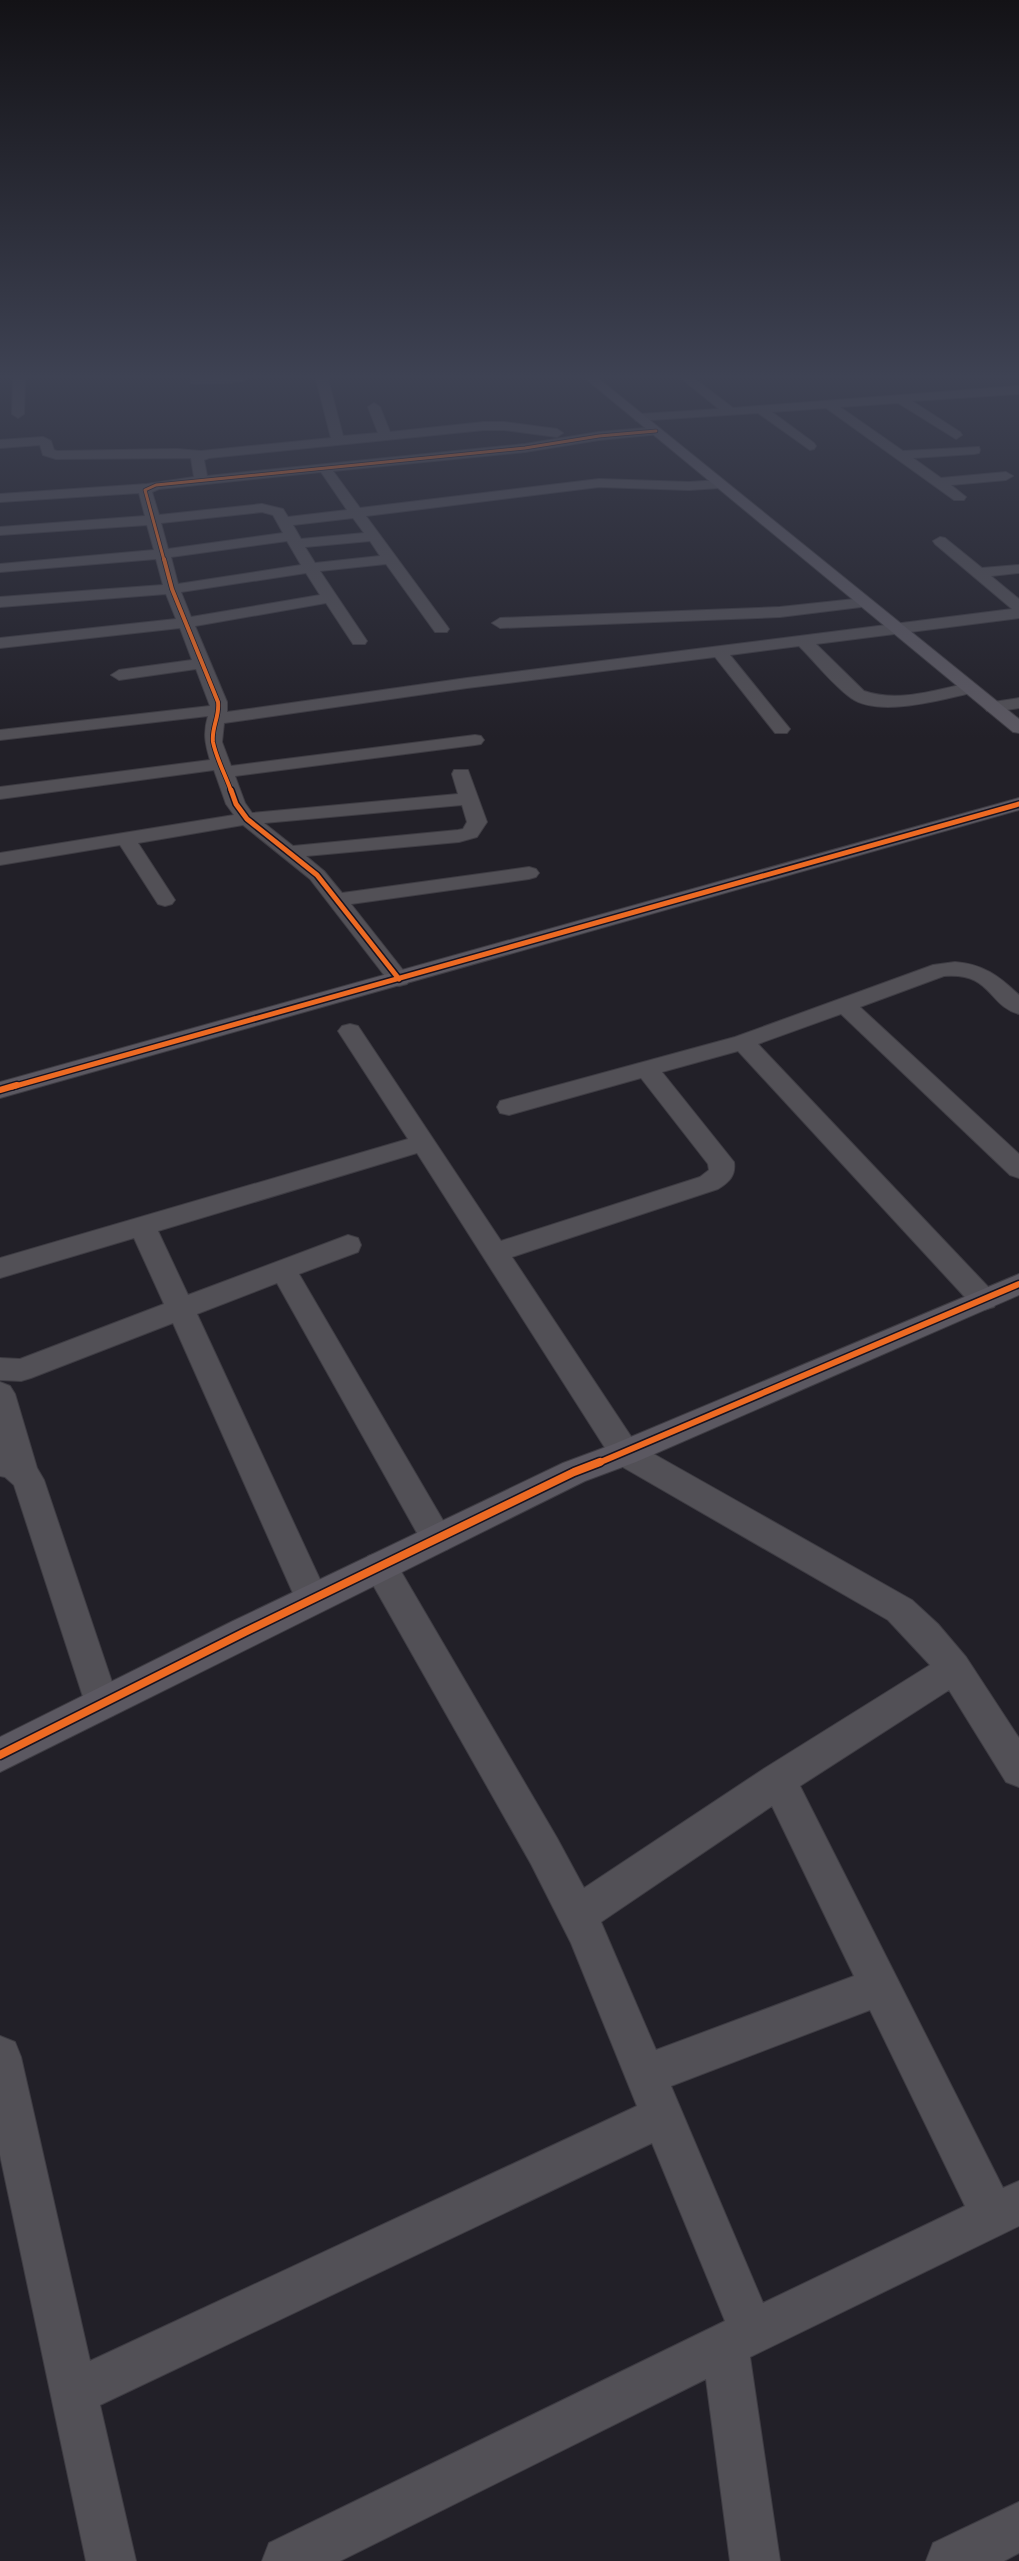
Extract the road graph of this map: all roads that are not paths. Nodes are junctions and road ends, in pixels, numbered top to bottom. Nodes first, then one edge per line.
1 (147, 499) edge
2 (347, 499) edge
3 (478, 499) edge
4 (738, 499) edge
5 (358, 514) junction
6 (152, 520) junction
7 (284, 522) junction
8 (0, 531) edge
9 (374, 536) junction
10 (294, 540) junction
11 (940, 541) dead end
12 (162, 554) junction
13 (390, 559) junction
14 (0, 568) edge
15 (310, 568) junction
16 (1019, 569) edge
17 (979, 573) junction
18 (172, 589) junction
19 (330, 598) junction
20 (0, 602) edge
21 (864, 603) junction
22 (1019, 607) edge
23 (1019, 613) edge
24 (500, 622) dead end
25 (186, 623) junction
26 (896, 628) junction
27 (441, 629) dead end
28 (803, 640) junction
29 (359, 641) dead end
30 (0, 643) edge
31 (719, 652) junction
32 (203, 662) junction
33 (119, 675) dead end
34 (969, 688) junction
35 (1019, 703) edge
36 (993, 707) junction
37 (218, 714) junction
38 (1019, 728) edge
39 (781, 729) dead end
40 (0, 735) edge
41 (475, 740) dead end
42 (222, 768) junction
43 (461, 774) dead end
44 (0, 793) edge
45 (469, 799) junction
46 (1019, 804) edge
47 (247, 820) junction
48 (126, 839) junction
49 (289, 852) junction
50 (0, 859) edge
51 (529, 873) dead end
52 (165, 900) dead end
53 (338, 900) junction
54 (398, 980) junction
55 (845, 1005) junction
56 (1019, 1007) edge
57 (350, 1031) dead end
58 (743, 1042) junction
59 (648, 1069) junction
60 (0, 1090) edge
61 (509, 1106) dead end
62 (423, 1143) junction
63 (1019, 1169) edge
64 (142, 1225) junction
65 (348, 1245) dead end
66 (494, 1253) junction
67 (0, 1268) edge
68 (283, 1270) junction
69 (1019, 1284) edge
70 (984, 1300) junction
71 (180, 1308) junction
72 (0, 1369) edge
73 (0, 1394) edge
74 (625, 1453) junction
75 (11, 1467) edge
76 (437, 1539) junction
77 (380, 1566) junction
78 (312, 1599) junction
79 (954, 1668) junction
80 (102, 1704) junction
81 (0, 1755) edge
82 (1015, 1755) edge
83 (778, 1780) junction
84 (577, 1915) junction
85 (880, 1986) junction
86 (0, 2057) edge
87 (645, 2075) junction
88 (662, 2116) junction
89 (1006, 2209) edge
90 (738, 2339) junction
91 (74, 2393) junction
92 (1019, 2527) edge
93 (111, 2561) edge
94 (287, 2561) edge
95 (755, 2561) edge
96 (951, 2561) edge

1 - 6 street
2 - 5 street
3 - 5 street
4 - 21 street
5 - 7 street
5 - 9 street
6 - 7 street
6 - 8 street
6 - 12 street
7 - 10 street
9 - 10 street
9 - 13 street
10 - 12 street
10 - 15 street
11 - 17 street
12 - 14 street
12 - 18 street
13 - 15 street
13 - 27 street
15 - 18 street
15 - 19 street
16 - 17 street
17 - 22 street
18 - 20 street
18 - 25 street
19 - 25 street
19 - 29 street
21 - 24 street
21 - 26 street
23 - 26 street
25 - 30 street
25 - 32 street
26 - 28 street
26 - 34 street
28 - 31 street
28 - 34 street
31 - 37 street
31 - 39 street
32 - 33 street
32 - 37 street
34 - 36 street
35 - 36 street
36 - 38 street
37 - 40 street
37 - 42 street
41 - 42 street
42 - 44 street
42 - 47 street
43 - 45 street
45 - 47 street
45 - 49 street
46 - 54 street
47 - 48 street
47 - 49 street
48 - 50 street
48 - 52 street
49 - 53 street
51 - 53 street
53 - 54 street
54 - 60 street
55 - 56 street
55 - 58 street
55 - 63 street
57 - 62 street
58 - 59 street
58 - 70 street
59 - 61 street
59 - 66 street
62 - 64 street
62 - 66 street
64 - 67 street
64 - 71 street
65 - 68 street
66 - 74 street
68 - 71 street
68 - 76 street
69 - 70 street
70 - 74 street
71 - 72 street
71 - 78 street
73 - 75 street
74 - 76 street
74 - 79 street
75 - 80 street
76 - 77 street
77 - 78 street
77 - 84 street
78 - 80 street
79 - 82 street
79 - 83 street
80 - 81 street
83 - 84 street
83 - 85 street
84 - 87 street
85 - 87 street
85 - 89 street
86 - 91 street
87 - 88 street
88 - 90 street
88 - 91 street
89 - 90 street
90 - 94 street
90 - 95 street
91 - 93 street
92 - 96 street

